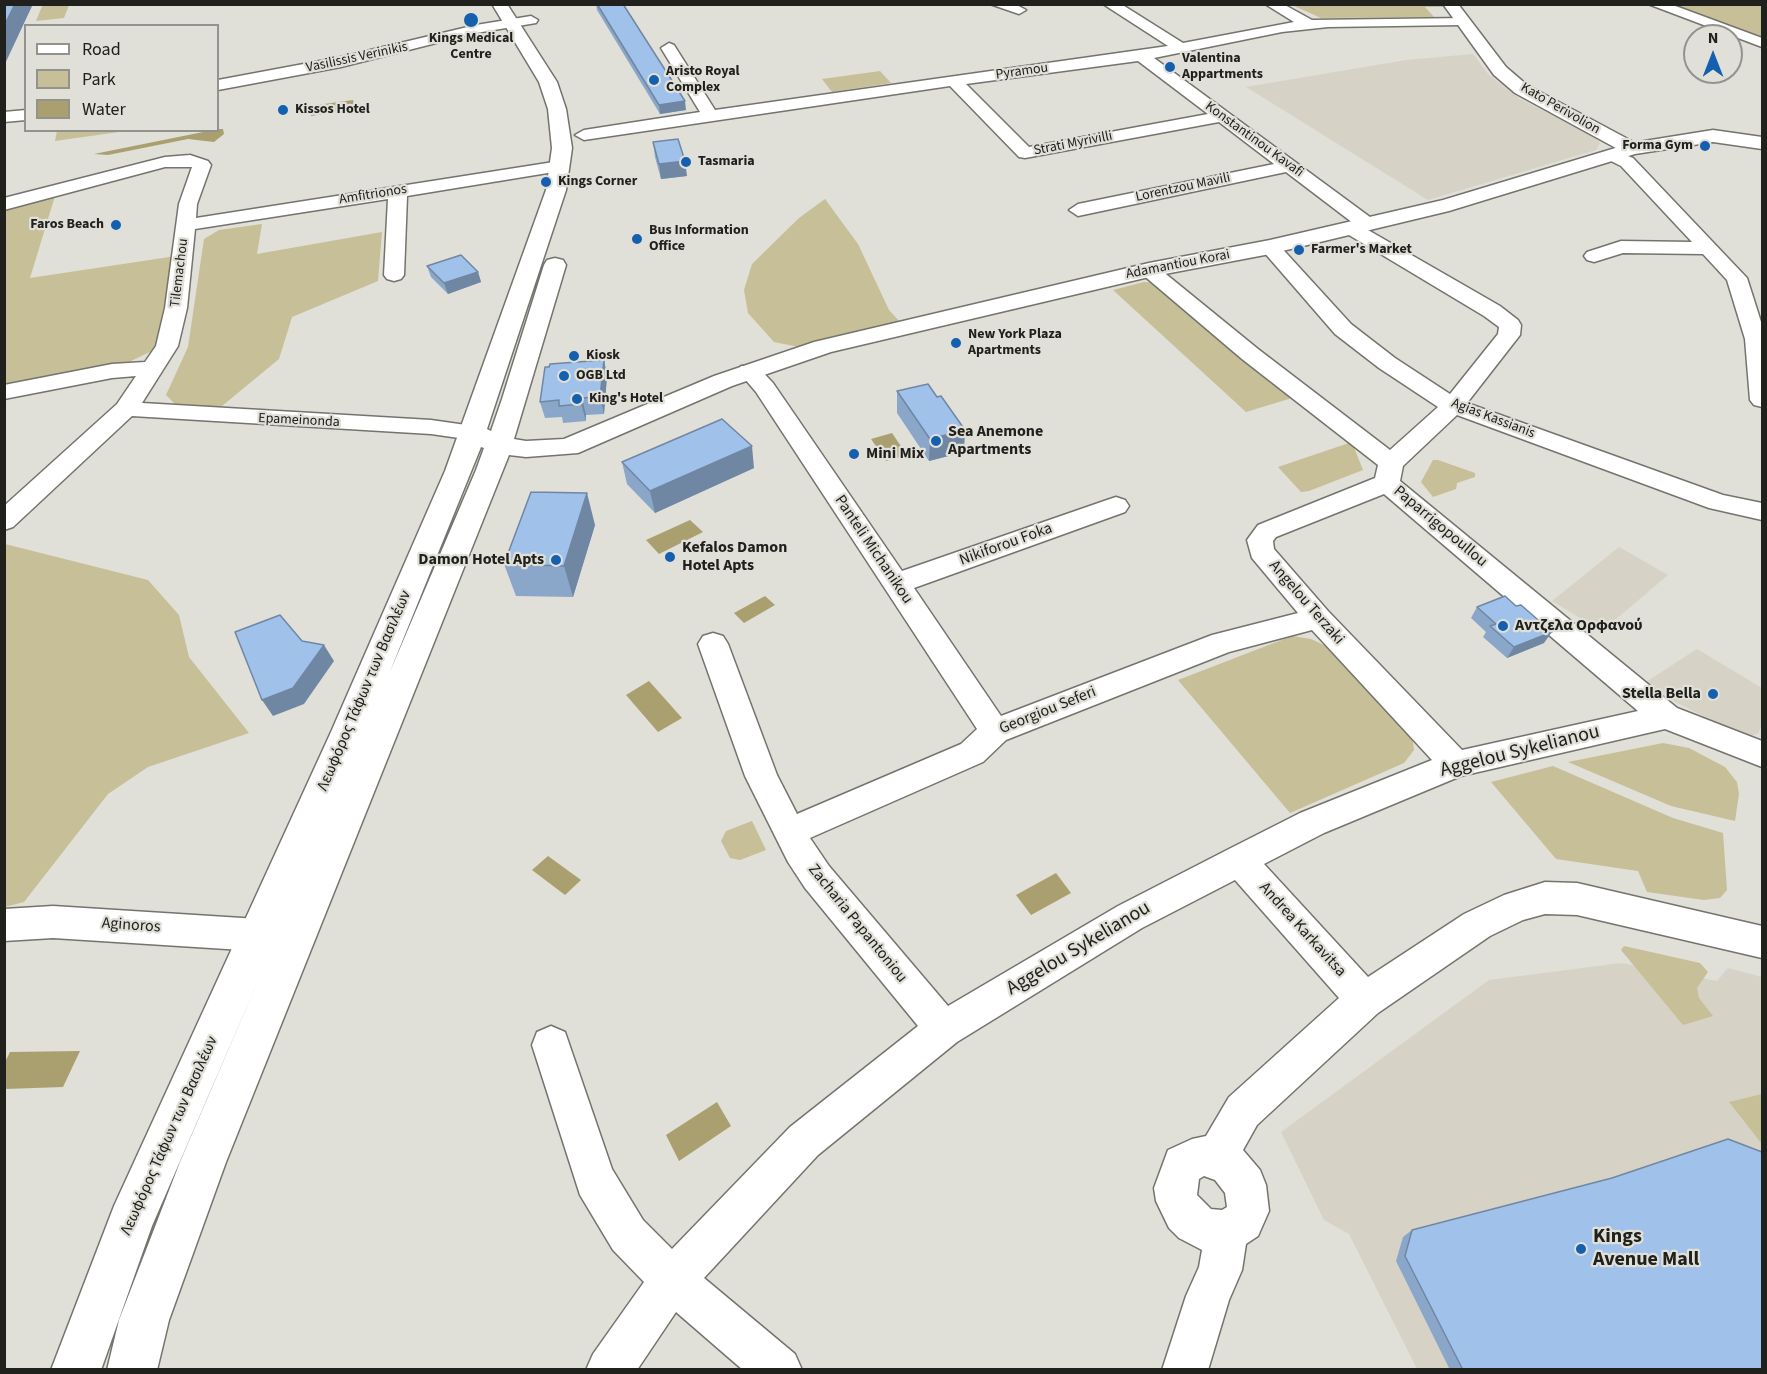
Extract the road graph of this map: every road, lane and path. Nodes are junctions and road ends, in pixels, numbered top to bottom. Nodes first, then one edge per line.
1 (499, 4) edge
2 (997, 4) edge
3 (1110, 4) edge
4 (1272, 4) edge
5 (1450, 4) edge
6 (1655, 4) edge
7 (1019, 10) dead end
8 (526, 12) edge
9 (1461, 21) junction
10 (510, 23) junction
11 (1309, 25) junction
12 (1762, 43) edge
13 (669, 48) dead end
14 (1181, 48) junction
15 (1140, 56) junction
16 (955, 82) junction
17 (570, 83) dead end
18 (219, 85) edge
19 (579, 113) dead end
20 (24, 115) edge
21 (710, 116) junction
22 (4, 117) edge
23 (1220, 117) junction
24 (584, 135) junction
25 (1762, 143) edge
26 (1623, 152) junction
27 (582, 155) dead end
28 (560, 166) junction
29 (1289, 166) junction
30 (398, 192) junction
31 (4, 204) edge
32 (1078, 210) dead end
33 (186, 225) junction
34 (1359, 226) junction
35 (1270, 247) junction
36 (1707, 248) junction
37 (560, 250) dead end
38 (1594, 256) dead end
39 (1149, 270) junction
40 (394, 275) dead end
41 (1759, 340) edge
42 (155, 368) junction
43 (749, 371) junction
44 (4, 392) edge
45 (1762, 400) edge
46 (1453, 406) junction
47 (126, 409) junction
48 (602, 430) junction
49 (491, 437) junction
50 (568, 447) junction
51 (1389, 473) junction
52 (480, 494) junction
53 (1116, 506) dead end
54 (1762, 511) edge
55 (4, 521) edge
56 (896, 584) junction
57 (1318, 618) junction
58 (713, 644) dead end
59 (1666, 717) junction
60 (995, 731) junction
61 (1762, 753) edge
62 (1456, 764) junction
63 (790, 832) junction
64 (1239, 860) junction
65 (4, 926) edge
66 (258, 935) junction
67 (1762, 942) edge
68 (1365, 1000) junction
69 (944, 1029) junction
70 (551, 1045) dead end
71 (1216, 1158) junction
72 (1227, 1232) junction
73 (672, 1280) junction
74 (76, 1370) edge
75 (132, 1370) edge
76 (609, 1370) edge
77 (779, 1370) edge
78 (1185, 1370) edge

1 - 10 main road, Λεωφόρος Τάφων των Βασιλέων
2 - 7 street
3 - 14 street
4 - 11 street
5 - 9 main road, Kato Perivolion
6 - 12 street
8 - 10 street, Vasilissis Verinikis
8 - 17 main road
9 - 11 street, Pyramou
9 - 26 main road, Kato Perivolion
10 - 18 street, Vasilissis Verinikis
10 - 28 main road, Λεωφόρος Τάφων των Βασιλέων
11 - 14 street, Pyramou
13 - 21 street
14 - 15 street, Pyramou
15 - 16 street, Pyramou
15 - 23 street, Konstantinou Kavafi
16 - 21 street, Pyramou
16 - 23 street, Strati Myrivilli
19 - 24 main road
20 - 22 street
21 - 24 street, Pyramou
23 - 29 street, Konstantinou Kavafi
24 - 27 main road
25 - 26 main road, Adamantiou Korai
26 - 34 main road, Adamantiou Korai
26 - 36 street
28 - 30 street, Amfitrionos
28 - 49 main road, Λεωφόρος Τάφων των Βασιλέων
29 - 32 street, Lorentzou Mavili
29 - 34 street, Konstantinou Kavafi
30 - 33 street, Amfitrionos
30 - 40 street
31 - 33 street, Tilemachou
33 - 42 street, Tilemachou
34 - 35 main road, Adamantiou Korai
34 - 46 street, Konstantinou Kavafi
35 - 39 main road, Adamantiou Korai
35 - 46 street, Agias Kassianis
36 - 38 street
36 - 41 street
37 - 49 main road, Λεωφόρος Τάφων των Βασιλέων
39 - 43 main road, Adamantiou Korai
39 - 51 street, Paparrigopoullou
41 - 45 street
42 - 44 street
42 - 47 street, Tilemachou
43 - 48 main road, Adamantiou Korai
43 - 56 street, Panteli Michanikou
46 - 51 street
46 - 54 street, Agias Kassianis
47 - 49 street, Epameinonda
47 - 55 street, Tilemachou
48 - 49 main road, Adamantiou Korai
48 - 50 main road, Adamantiou Korai
49 - 50 main road, Adamantiou Korai
49 - 52 main road, Λεωφόρος Τάφων των Βασιλέων
49 - 66 main road, Λεωφόρος Τάφων των Βασιλέων
50 - 52 main road
51 - 57 street, Angelou Terzaki
51 - 59 street, Paparrigopoullou
52 - 75 main road, Λεωφόρος Τάφων των Βασιλέων
53 - 56 street, Nikiforou Foka
56 - 60 street, Panteli Michanikou
57 - 60 street, Georgiou Seferi
57 - 62 street, Angelou Terzaki
58 - 63 street, Zacharia Papantoniou
59 - 61 street, Paparrigopoullou
59 - 62 street, Aggelou Sykelianou
60 - 63 street, Georgiou Seferi
62 - 64 street, Aggelou Sykelianou
63 - 69 street, Zacharia Papantoniou
64 - 68 street, Andrea Karkavitsa
64 - 69 street, Aggelou Sykelianou
65 - 66 street, Aginoros
66 - 74 main road, Λεωφόρος Τάφων των Βασιλέων
67 - 68 street
68 - 71 street
69 - 73 street, Aggelou Sykelianou
70 - 73 street
71 - 72 street
71 - 72 street
72 - 78 street
73 - 76 street, Aggelou Sykelianou
73 - 77 street

